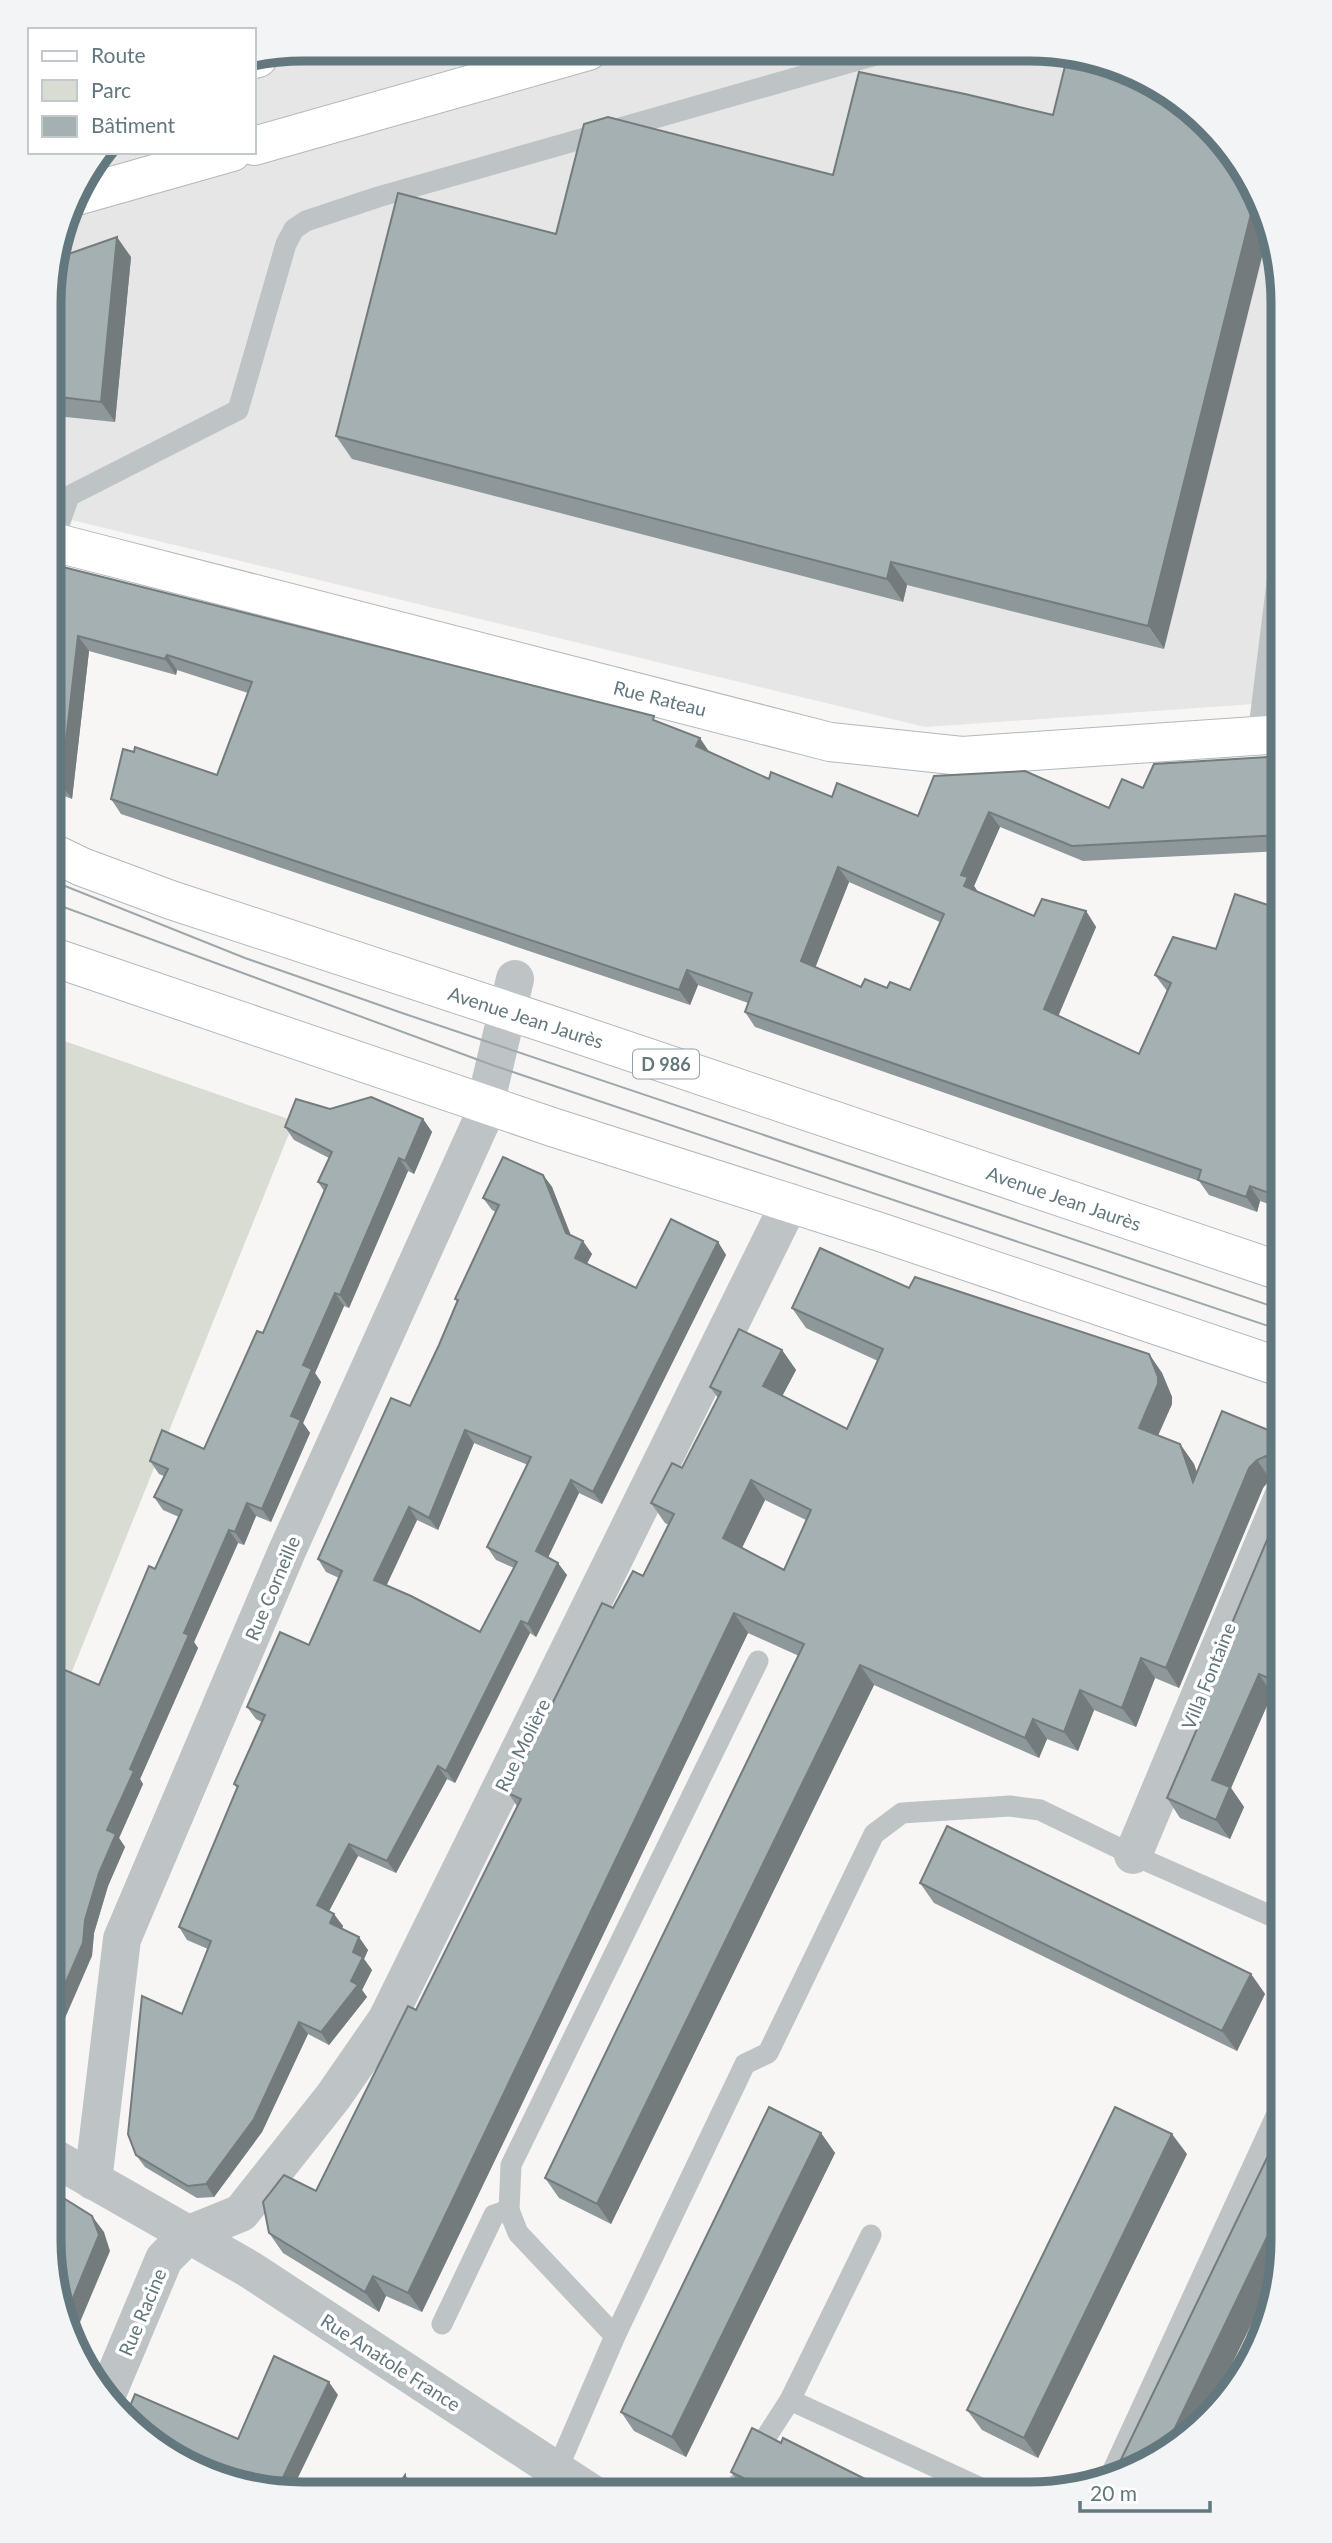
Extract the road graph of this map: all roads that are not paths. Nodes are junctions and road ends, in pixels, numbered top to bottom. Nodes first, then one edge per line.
1 (553, 61) edge
2 (855, 61) edge
3 (256, 145) edge
4 (225, 154) edge
5 (88, 193) edge
6 (61, 518) edge
7 (61, 544) edge
8 (1270, 735) edge
9 (61, 857) edge
10 (61, 960) edge
11 (511, 995) junction
12 (487, 1105) junction
13 (790, 1202) junction
14 (1271, 1268) edge
15 (1270, 1364) edge
16 (1270, 1527) edge
17 (758, 1661) dead end
18 (1133, 1855) junction
19 (1270, 1915) edge
20 (1270, 2129) edge
21 (61, 2162) edge
22 (93, 2181) junction
23 (509, 2210) junction
24 (189, 2234) junction
25 (871, 2235) dead end
26 (442, 2324) dead end
27 (615, 2336) junction
28 (111, 2386) edge
29 (790, 2400) junction
30 (749, 2463) edge
31 (1115, 2466) edge
32 (557, 2470) junction
33 (575, 2482) edge
34 (968, 2482) edge

1 - 3 main road
2 - 6 lane
4 - 5 main road
7 - 8 main road, Rue Rateau
9 - 11 main road, Avenue Jean Jaurès / D 986
10 - 12 main road
11 - 12 street, Rue Corneille
11 - 14 main road, Avenue Jean Jaurès / D 986
12 - 13 main road
12 - 22 street, Rue Corneille
13 - 15 main road
13 - 24 street, Rue Molière
16 - 18 street, Villa Fontaine
17 - 23 lane
18 - 19 lane
18 - 27 lane
20 - 31 lane
21 - 22 street, Rue Anatole France
22 - 24 street, Rue Anatole France
23 - 26 lane
23 - 27 lane
24 - 28 street, Rue Racine
24 - 32 street, Rue Anatole France
25 - 29 lane
27 - 32 lane
29 - 30 lane
29 - 34 lane
32 - 33 street, Rue Anatole France

